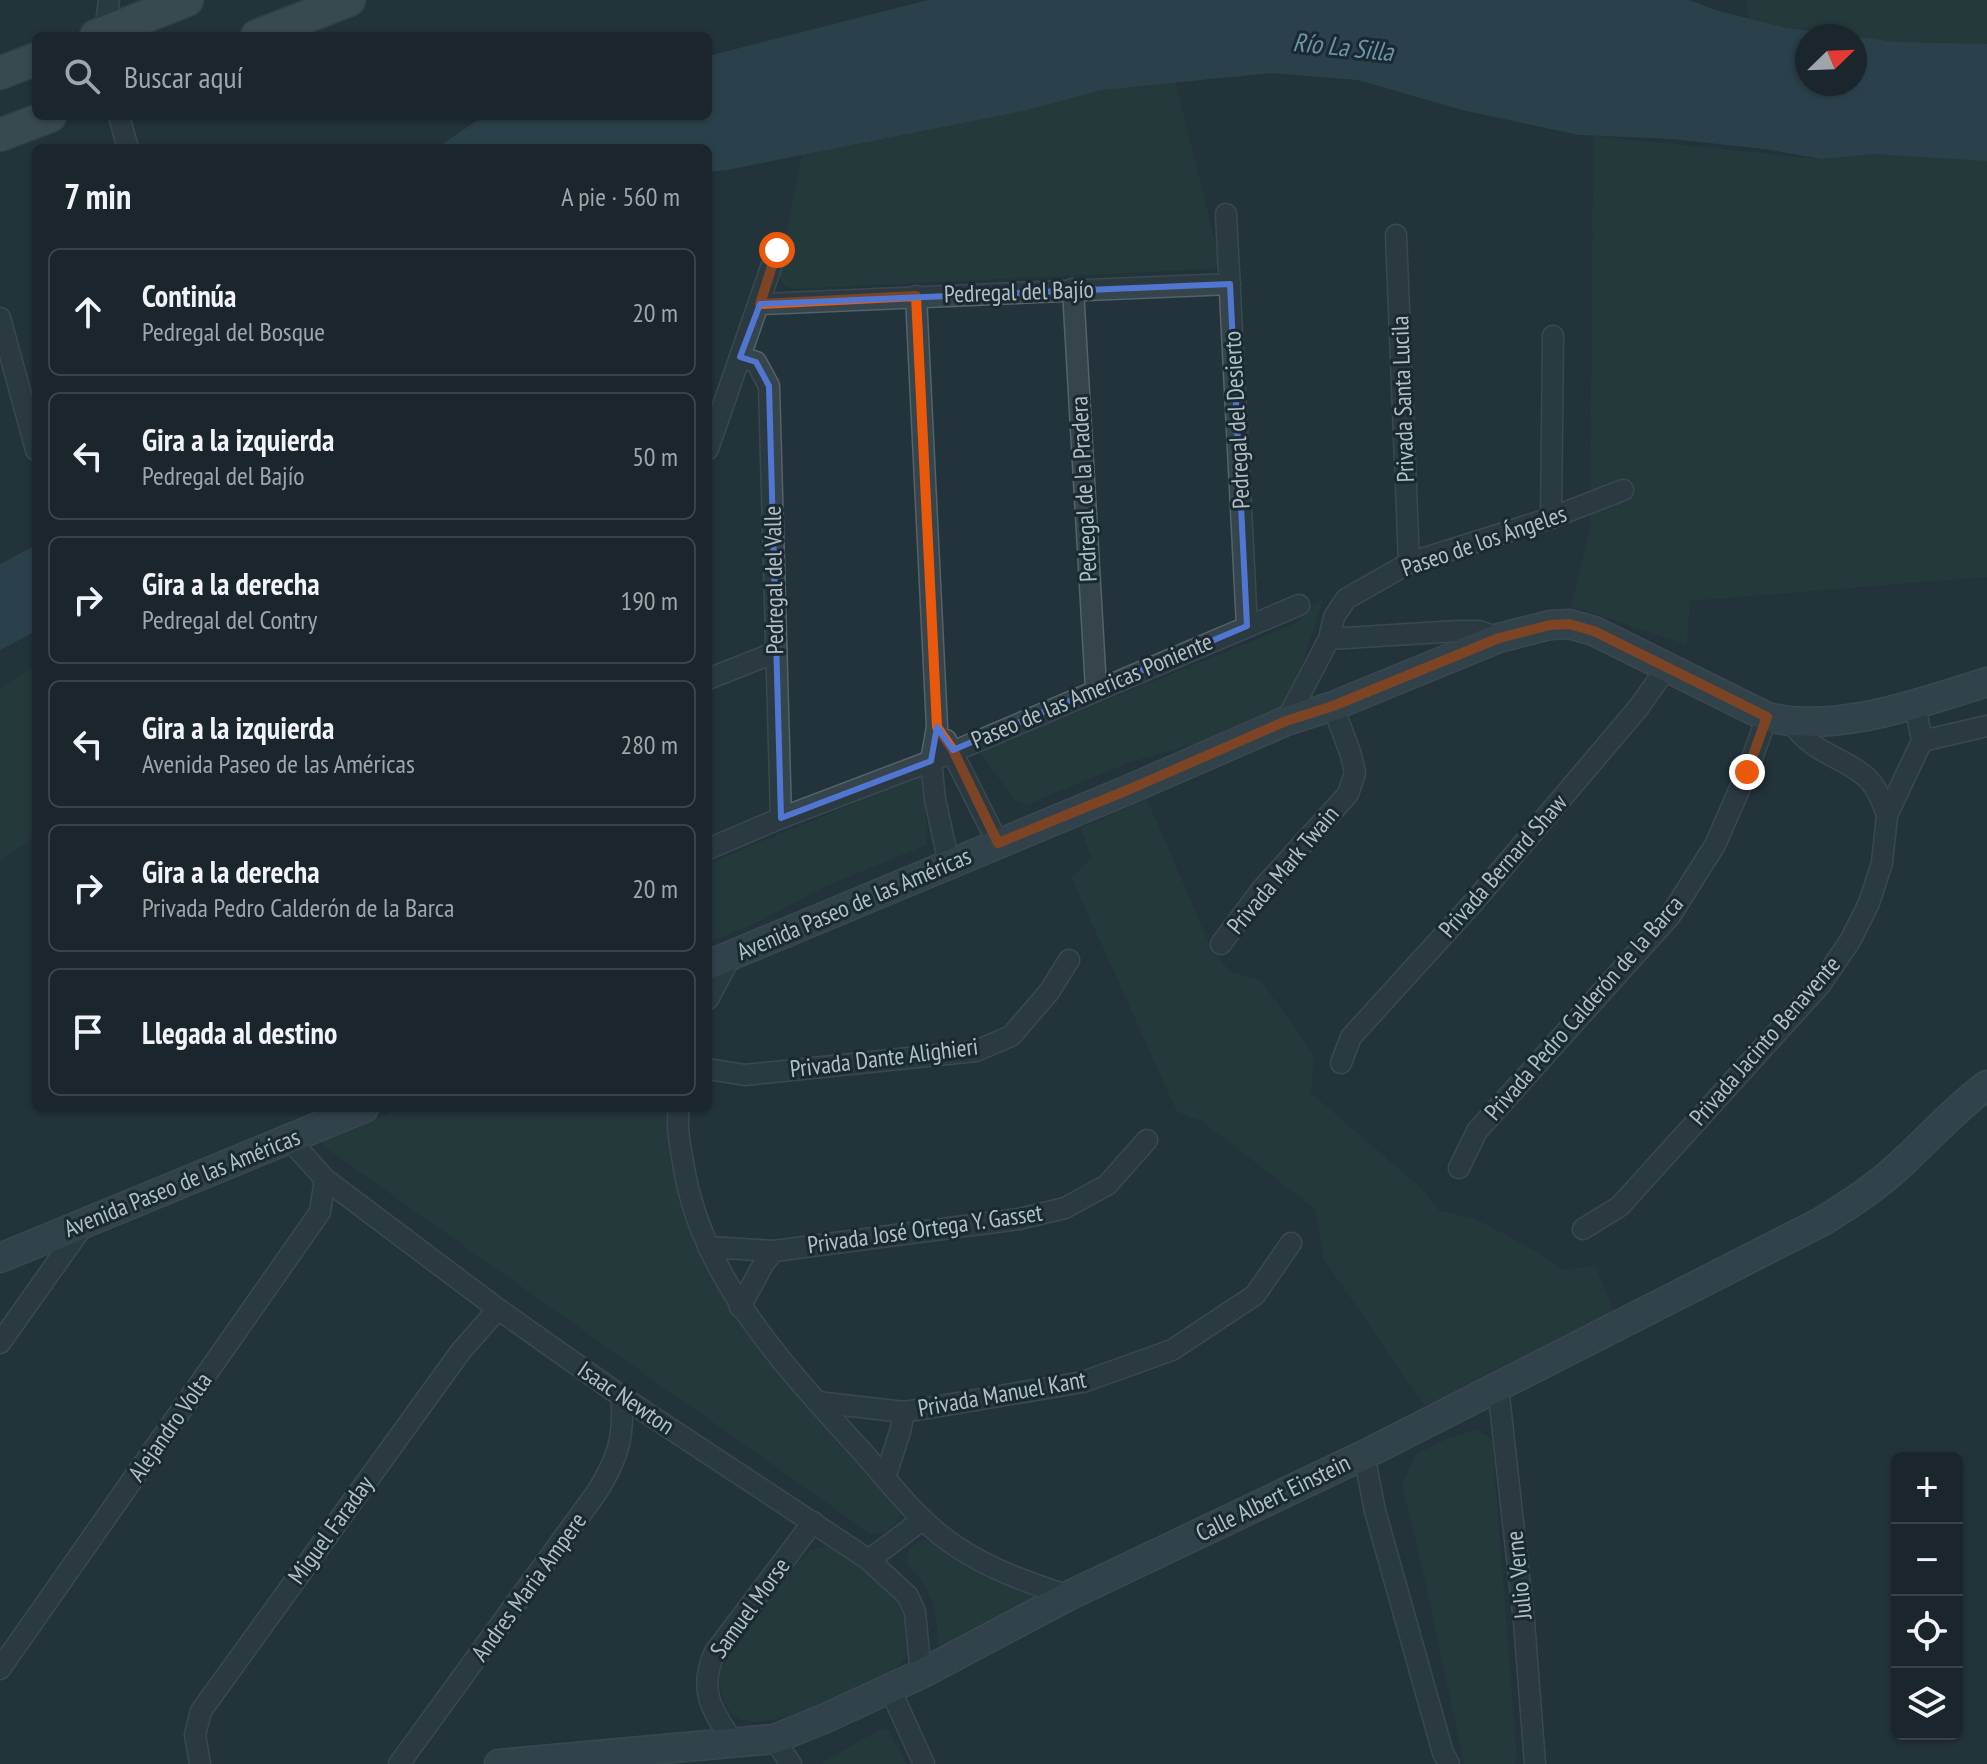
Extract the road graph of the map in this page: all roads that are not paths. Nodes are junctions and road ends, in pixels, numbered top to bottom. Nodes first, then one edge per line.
1 (109, 0) edge
2 (187, 0) edge
3 (349, 0) edge
4 (101, 32) edge
5 (106, 32) edge
6 (267, 32) edge
7 (32, 61) edge
8 (0, 73) edge
9 (39, 120) edge
10 (120, 120) edge
11 (0, 135) edge
12 (127, 144) edge
13 (1226, 214) dead end
14 (1396, 235) dead end
15 (777, 250) dead end
16 (1230, 284) junction
17 (1073, 289) junction
18 (916, 296) junction
19 (760, 304) junction
20 (0, 318) edge
21 (1553, 336) dead end
22 (740, 357) junction
23 (32, 435) edge
24 (712, 438) edge
25 (1623, 490) dead end
26 (1551, 518) junction
27 (1409, 563) junction
28 (1299, 605) dead end
29 (1247, 626) junction
30 (1499, 638) junction
31 (1329, 639) junction
32 (776, 652) junction
33 (1667, 667) junction
34 (712, 677) edge
35 (1987, 682) edge
36 (1096, 689) junction
37 (1915, 705) junction
38 (1333, 706) junction
39 (1779, 719) junction
40 (1286, 721) junction
41 (1987, 726) edge
42 (937, 727) junction
43 (1922, 741) junction
44 (953, 750) junction
45 (931, 761) junction
46 (1887, 815) junction
47 (781, 818) junction
48 (998, 843) junction
49 (712, 847) edge
50 (949, 864) junction
51 (1221, 944) dead end
52 (1069, 960) dead end
53 (720, 961) edge
54 (712, 986) edge
55 (1341, 1063) dead end
56 (712, 1070) edge
57 (1987, 1085) edge
58 (354, 1112) edge
59 (678, 1112) edge
60 (289, 1139) junction
61 (1147, 1140) dead end
62 (1459, 1168) dead end
63 (325, 1179) junction
64 (85, 1223) junction
65 (1583, 1229) dead end
66 (1291, 1243) dead end
67 (708, 1247) junction
68 (774, 1251) junction
69 (0, 1258) edge
70 (740, 1307) junction
71 (498, 1309) junction
72 (0, 1343) edge
73 (1498, 1387) junction
74 (621, 1396) junction
75 (817, 1402) junction
76 (904, 1412) junction
77 (1364, 1455) junction
78 (885, 1478) junction
79 (922, 1520) junction
80 (813, 1522) junction
81 (869, 1560) junction
82 (1068, 1596) junction
83 (0, 1669) edge
84 (921, 1674) junction
85 (890, 1689) junction
86 (774, 1739) junction
87 (733, 1741) junction
88 (200, 1764) edge
89 (399, 1764) edge
90 (499, 1764) edge
91 (791, 1764) edge
92 (924, 1764) edge
93 (1449, 1764) edge
94 (1535, 1764) edge

1 - 4 street
2 - 5 main road
3 - 6 main road
7 - 8 main road
9 - 11 main road
10 - 12 street
13 - 16 street, Pedregal del Desierto
14 - 27 street, Privada Santa Lucila
15 - 19 street
16 - 17 street, Pedregal del Bajío
16 - 29 street, Pedregal del Desierto
17 - 18 street, Pedregal del Bajío
17 - 36 street, Pedregal de la Pradera
18 - 19 street, Pedregal del Bajío
18 - 42 street
19 - 22 street
20 - 23 street
21 - 26 street
22 - 24 street
22 - 32 street, Pedregal del Valle
25 - 26 street, Paseo de los Ángeles
26 - 27 street, Paseo de los Ángeles
27 - 31 street, Paseo de los Ángeles
28 - 29 street, Paseo de las Americas Poniente
29 - 36 street, Paseo de las Americas Poniente
30 - 31 street
30 - 33 street, Avenida Paseo de las Américas
30 - 38 street, Avenida Paseo de las Américas
31 - 40 street, Paseo de los Ángeles
32 - 34 street
32 - 47 street, Pedregal del Valle
33 - 39 street, Avenida Paseo de las Américas
33 - 55 street, Privada Bernard Shaw
35 - 37 street
36 - 44 street, Paseo de las Americas Poniente
37 - 39 street
37 - 43 street
38 - 40 street, Avenida Paseo de las Américas
38 - 51 street, Privada Mark Twain
39 - 46 street
39 - 62 street, Privada Pedro Calderón de la Barca
40 - 48 street, Avenida Paseo de las Américas
41 - 43 street
42 - 44 street
42 - 45 street
43 - 46 street, Privada Jacinto Benavente
44 - 45 street, Paseo de las Americas Poniente
44 - 48 street
45 - 47 street, Paseo de las Americas Poniente
45 - 50 street
46 - 65 street, Privada Jacinto Benavente
47 - 49 street, Paseo de las Americas Poniente
48 - 50 street, Avenida Paseo de las Américas
50 - 53 street, Avenida Paseo de las Américas
52 - 56 street, Privada Dante Alighieri
53 - 54 street
57 - 73 street, Calle Albert Einstein
58 - 60 street, Avenida Paseo de las Américas
59 - 67 street
60 - 63 street, Isaac Newton
60 - 64 street, Avenida Paseo de las Américas
61 - 68 street, Privada José Ortega Y. Gasset
63 - 71 street, Isaac Newton
63 - 83 street, Alejandro Volta
64 - 69 street, Avenida Paseo de las Américas
64 - 72 street
66 - 76 street, Privada Manuel Kant
67 - 68 street, Privada José Ortega Y. Gasset
67 - 70 street
68 - 70 street, Privada José Ortega Y. Gasset
70 - 75 street
71 - 74 street, Isaac Newton
71 - 88 street, Miguel Faraday
73 - 77 street, Calle Albert Einstein
73 - 94 street, Julio Verne
74 - 80 street, Isaac Newton
74 - 89 street, Andres Maria Ampere
75 - 76 street, Privada Manuel Kant
75 - 78 street
76 - 78 street, Privada Manuel Kant
77 - 82 street, Calle Albert Einstein
77 - 93 street
78 - 79 street
79 - 81 street
79 - 82 street
80 - 81 street, Isaac Newton
80 - 87 street, Samuel Morse
81 - 84 street, Isaac Newton
82 - 84 street, Calle Albert Einstein
84 - 85 street, Calle Albert Einstein
85 - 86 street, Calle Albert Einstein
85 - 92 street
86 - 87 street, Calle Albert Einstein
86 - 91 street
87 - 90 street, Calle Albert Einstein

